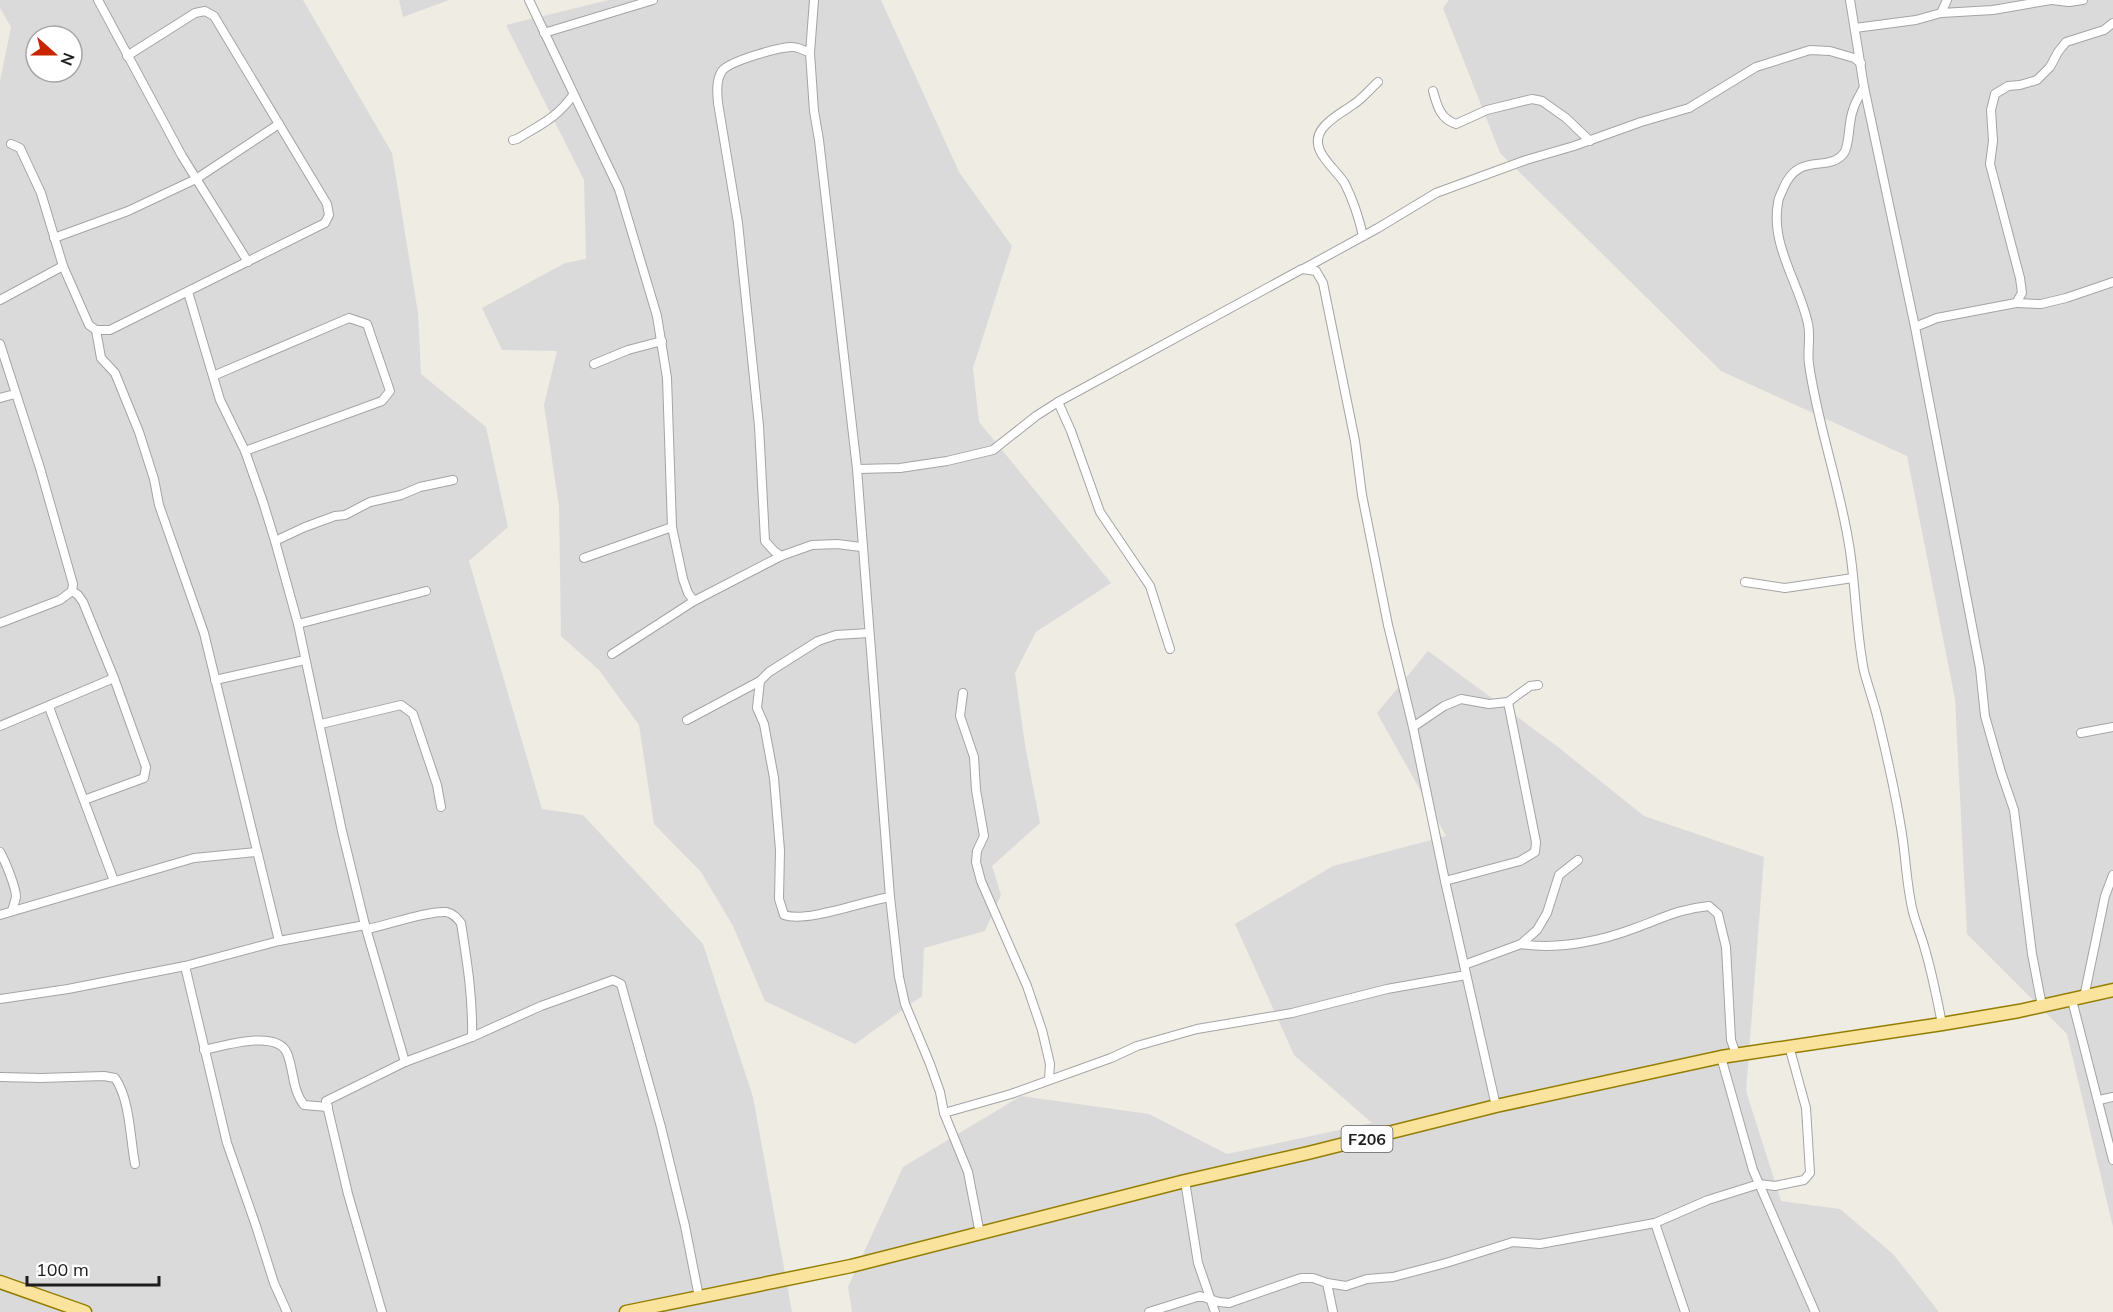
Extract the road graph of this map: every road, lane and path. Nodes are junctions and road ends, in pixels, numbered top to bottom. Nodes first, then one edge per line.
1 (98, 0) edge
2 (529, 0) edge
3 (653, 0) edge
4 (814, 0) edge
5 (1850, 0) edge
6 (1947, 0) edge
7 (2051, 0) edge
8 (2083, 0) edge
9 (1941, 13) junction
10 (2113, 23) edge
11 (1855, 28) junction
12 (544, 33) junction
13 (810, 53) junction
14 (127, 56) junction
15 (1861, 63) junction
16 (1378, 82) dead end
17 (1864, 87) junction
18 (1433, 91) dead end
19 (573, 94) junction
20 (279, 124) junction
21 (513, 140) dead end
22 (1590, 141) junction
23 (10, 144) dead end
24 (196, 178) junction
25 (1363, 236) junction
26 (54, 238) junction
27 (248, 262) junction
28 (63, 266) junction
29 (1305, 268) junction
30 (2113, 282) edge
31 (188, 292) junction
32 (0, 300) edge
33 (2016, 303) junction
34 (1915, 327) junction
35 (96, 330) junction
36 (662, 341) junction
37 (0, 344) edge
38 (594, 364) dead end
39 (213, 376) junction
40 (15, 394) junction
41 (0, 398) edge
42 (1058, 402) junction
43 (244, 451) junction
44 (857, 469) junction
45 (453, 480) dead end
46 (672, 527) junction
47 (275, 541) junction
48 (861, 547) junction
49 (781, 556) junction
50 (584, 558) dead end
51 (1853, 578) junction
52 (1745, 582) dead end
53 (72, 591) junction
54 (426, 591) dead end
55 (694, 601) junction
56 (0, 623) edge
57 (298, 624) junction
58 (869, 633) junction
59 (1170, 648) dead end
60 (612, 654) dead end
61 (305, 660) junction
62 (114, 678) junction
63 (215, 680) junction
64 (760, 681) junction
65 (1538, 685) dead end
66 (963, 693) dead end
67 (1508, 702) junction
68 (49, 707) junction
69 (687, 720) dead end
70 (321, 724) junction
71 (0, 726) edge
72 (2113, 727) edge
73 (1413, 728) junction
74 (2081, 733) dead end
75 (84, 800) junction
76 (441, 807) dead end
77 (0, 852) edge
78 (257, 852) junction
79 (1578, 860) dead end
80 (2113, 875) edge
81 (114, 881) junction
82 (1445, 881) junction
83 (890, 897) junction
84 (12, 911) junction
85 (0, 915) edge
86 (366, 927) junction
87 (279, 941) junction
88 (1521, 944) junction
89 (1464, 965) junction
90 (185, 966) junction
91 (1466, 975) junction
92 (2113, 990) edge
93 (0, 999) edge
94 (2078, 999) junction
95 (2042, 1006) junction
96 (1942, 1024) junction
97 (472, 1037) junction
98 (1789, 1046) junction
99 (204, 1050) junction
100 (1736, 1054) junction
101 (1720, 1057) junction
102 (405, 1062) junction
103 (0, 1077) edge
104 (1049, 1079) junction
105 (2113, 1096) edge
106 (2099, 1100) junction
107 (1496, 1106) junction
108 (328, 1107) junction
109 (944, 1113) junction
110 (2113, 1160) edge
111 (135, 1164) dead end
112 (1185, 1181) junction
113 (1759, 1184) junction
114 (1655, 1223) junction
115 (980, 1234) junction
116 (0, 1282) edge
117 (1327, 1283) junction
118 (699, 1297) junction
119 (1212, 1300) junction
120 (683, 1306) edge
121 (60, 1307) edge
122 (85, 1312) edge
123 (287, 1312) edge
124 (382, 1312) edge
125 (626, 1312) edge
126 (1149, 1312) edge
127 (1215, 1312) edge
128 (1333, 1312) edge
129 (1685, 1312) edge
130 (1815, 1312) edge

1 - 14 street
2 - 12 street
3 - 12 street
4 - 13 street
5 - 11 street
6 - 9 street
7 - 8 street
7 - 9 street
9 - 11 street
10 - 33 street
11 - 15 street
12 - 19 street
13 - 44 street
13 - 49 street
14 - 20 street
14 - 24 street
15 - 17 street
15 - 22 street
16 - 25 street
17 - 34 street
17 - 51 street
18 - 22 street
19 - 21 street
19 - 36 street
20 - 24 street
20 - 27 street
22 - 25 street
23 - 26 street
24 - 26 street
24 - 27 street
25 - 29 street
26 - 28 street
27 - 31 street
28 - 32 street
28 - 35 street
29 - 42 street
29 - 73 street
30 - 33 street
31 - 35 street
31 - 39 street
33 - 34 street
34 - 95 street
35 - 63 street
36 - 38 street
36 - 46 street
37 - 40 street
39 - 43 street
39 - 43 street
40 - 41 street
40 - 53 street
42 - 44 street
42 - 59 street
43 - 47 street
44 - 48 street
45 - 47 street
46 - 50 street
46 - 55 street
47 - 57 street
48 - 49 street
48 - 58 street
49 - 55 street
51 - 52 street
51 - 96 street
53 - 56 street
53 - 62 street
54 - 57 street
55 - 60 street
57 - 61 street
58 - 64 street
58 - 83 street
61 - 63 street
61 - 70 street
62 - 68 street
62 - 75 street
63 - 78 street
64 - 69 street
64 - 83 street
65 - 67 street
66 - 104 street
67 - 73 street
67 - 82 street
68 - 71 street
68 - 75 street
70 - 76 street
70 - 86 street
72 - 74 street
73 - 82 street
75 - 81 street
77 - 84 street
78 - 81 street
78 - 87 street
79 - 88 street
80 - 94 street
81 - 84 street
82 - 89 street
83 - 109 street
84 - 85 street
86 - 87 street
86 - 97 street
86 - 102 street
87 - 90 street
88 - 89 street
88 - 100 street
89 - 91 street
90 - 93 street
90 - 99 street
91 - 104 street
91 - 107 street
92 - 94 main road, F206
94 - 95 main road, F206
94 - 106 street
95 - 96 main road, F206
96 - 98 main road, F206
97 - 102 street
97 - 118 street
98 - 100 main road, F206
98 - 113 street
99 - 108 street
99 - 123 street
100 - 101 main road, F206
101 - 107 main road, F206
101 - 113 street
102 - 108 street
103 - 111 street
104 - 109 street
105 - 106 street
106 - 110 street
107 - 112 main road, F206
108 - 124 street
109 - 115 street
112 - 115 main road, F206
112 - 119 street
113 - 114 street
113 - 130 street
114 - 117 street
114 - 129 street
115 - 118 main road, F206
116 - 121 main road
117 - 119 street
117 - 128 street
118 - 120 main road, F206
119 - 126 street
119 - 127 street
120 - 125 main road, F206
121 - 122 main road

